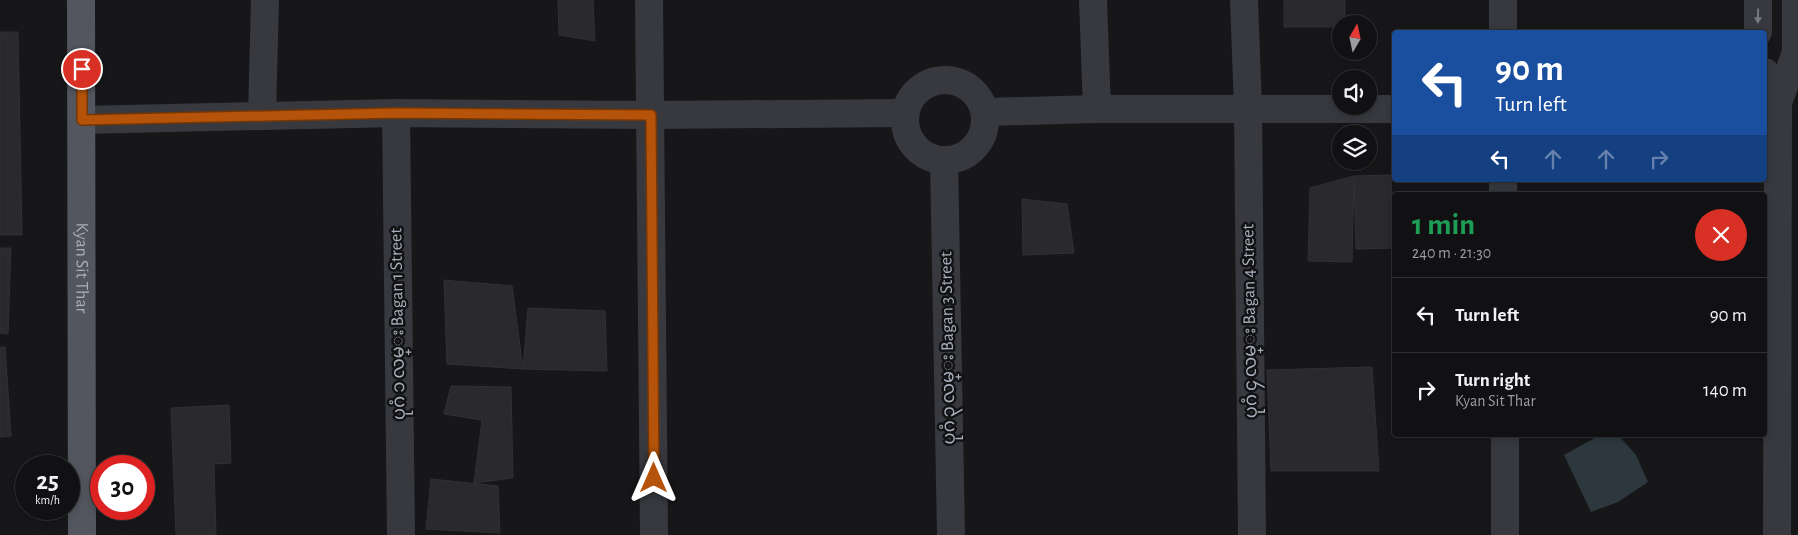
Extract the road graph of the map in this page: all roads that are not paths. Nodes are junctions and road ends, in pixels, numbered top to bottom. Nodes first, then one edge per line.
1 (81, 0) edge
2 (265, 0) edge
3 (649, 0) edge
4 (1093, 0) edge
5 (1244, 0) edge
6 (1503, 0) edge
7 (1758, 0) edge
8 (1796, 0) edge
9 (1503, 30) edge
10 (1758, 30) edge
11 (1767, 76) edge
12 (1780, 103) edge
13 (1248, 108) junction
14 (1097, 109) junction
15 (1392, 109) edge
16 (985, 112) junction
17 (396, 113) junction
18 (905, 113) junction
19 (651, 115) junction
20 (262, 116) junction
21 (82, 120) junction
22 (944, 160) junction
23 (1505, 437) edge
24 (82, 535) edge
25 (401, 535) edge
26 (654, 535) edge
27 (951, 535) edge
28 (1252, 535) edge
29 (1506, 535) edge
30 (1777, 535) edge

1 - 21 main road, Kyan Sit Thar
2 - 20 street
3 - 19 street
4 - 14 street
5 - 13 street, ပုဂံ ၄ လမ္း Bagan 4 Street
6 - 9 street
7 -> 10 street
8 - 12 street
11 - 12 street
12 - 30 street
13 - 14 street
13 - 15 street
13 - 28 street, ပုဂံ ၄ လမ္း Bagan 4 Street
14 - 16 street
16 - 18 street
16 - 22 street
17 - 19 street
17 - 20 street
17 - 25 street, ပုဂံ ၁ လမ္း Bagan 1 Street
18 - 19 street
18 - 22 street
19 - 26 street
20 - 21 street
21 - 24 main road, Kyan Sit Thar
22 - 27 street, ပုဂံ ၃ လမ္း Bagan 3 Street
23 - 29 street

